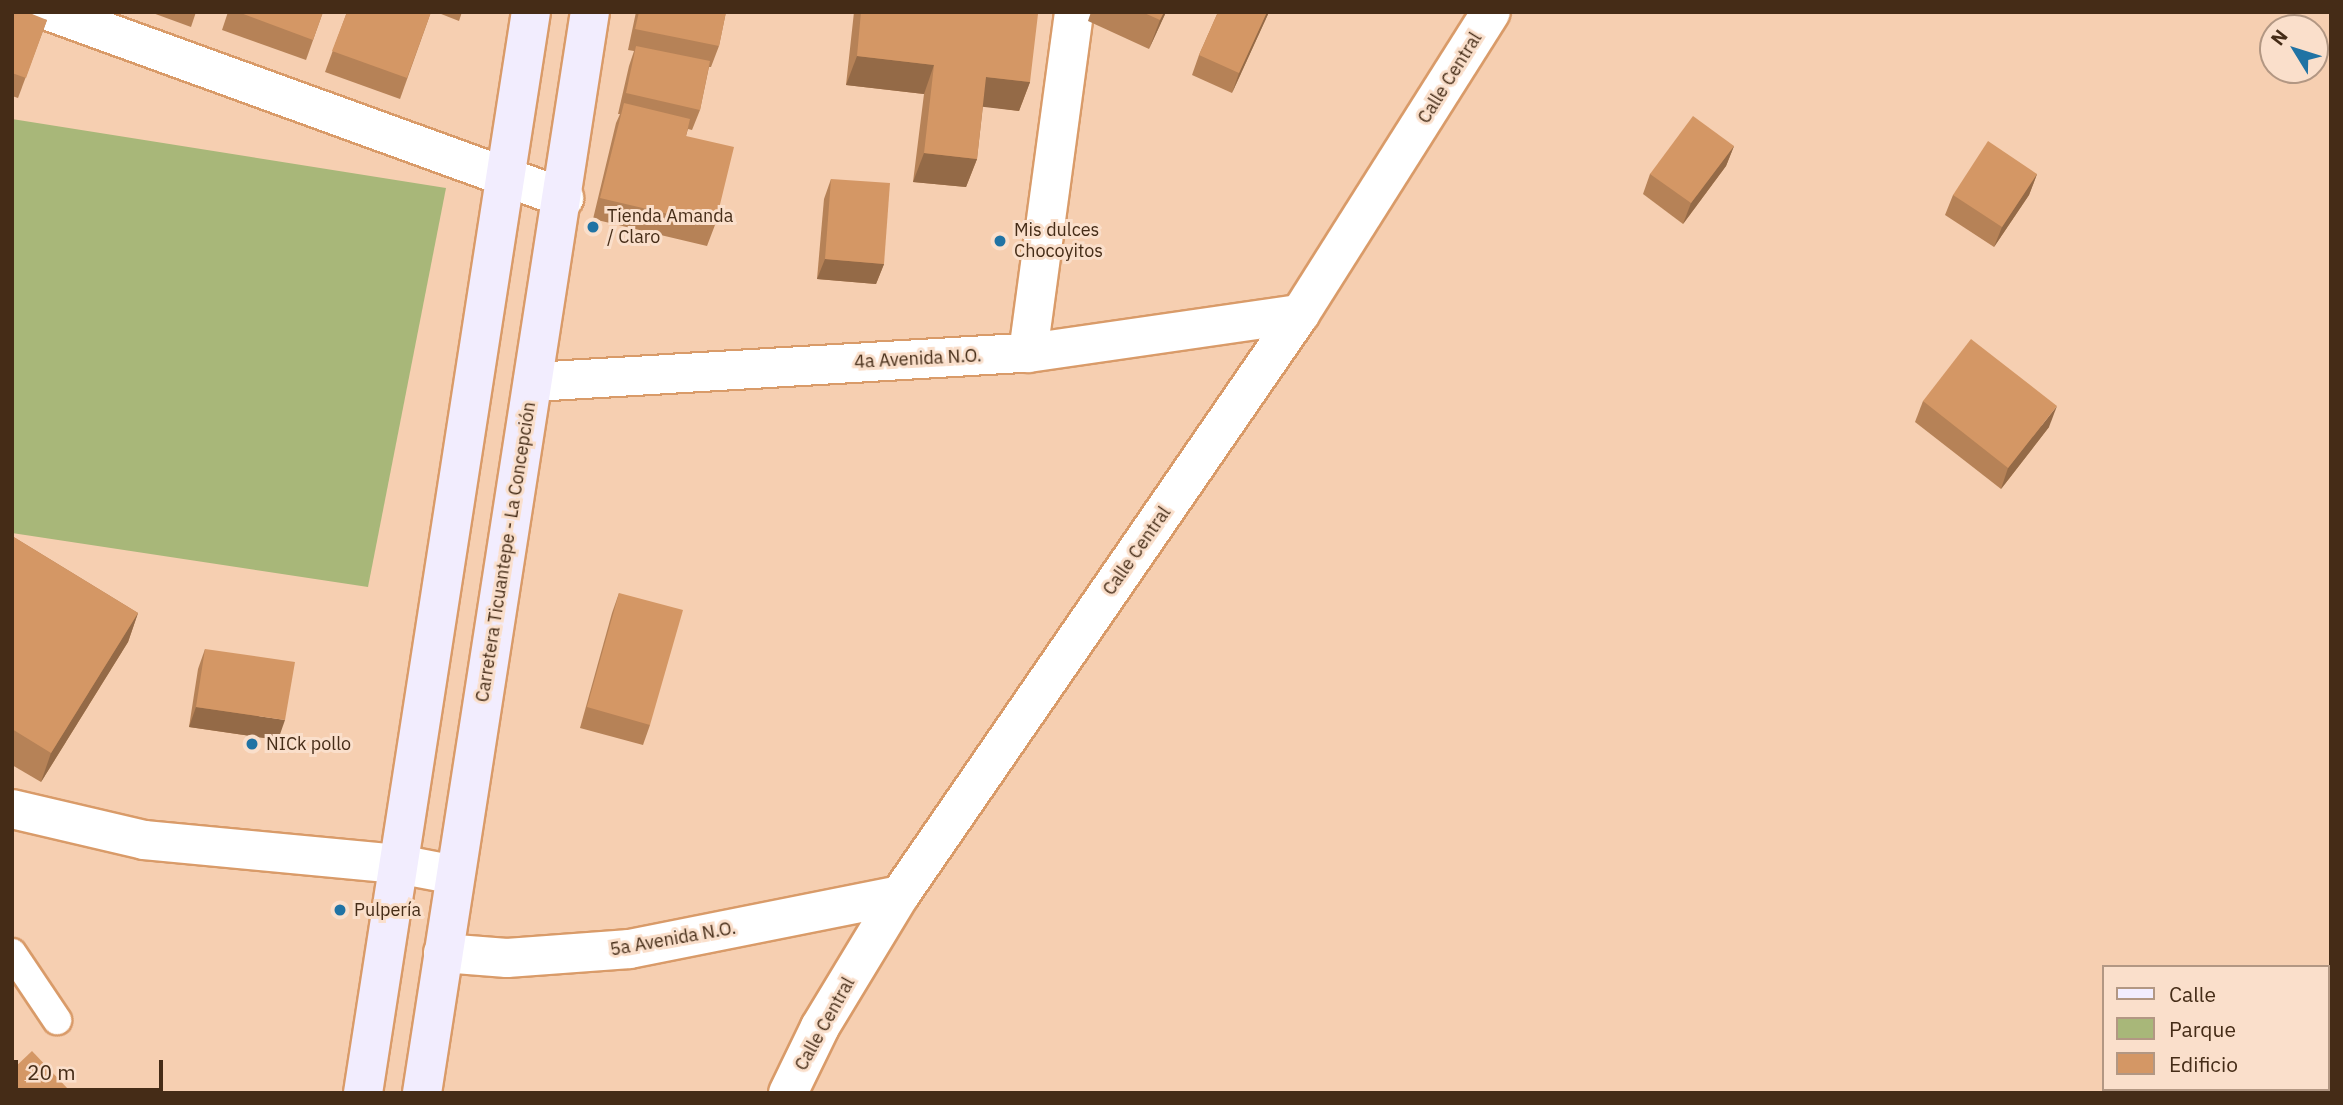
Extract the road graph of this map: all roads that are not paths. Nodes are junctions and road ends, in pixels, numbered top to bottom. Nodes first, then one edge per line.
1 (51, 12) edge
2 (531, 12) edge
3 (590, 12) edge
4 (1074, 12) edge
5 (1491, 12) edge
6 (504, 176) junction
7 (564, 198) junction
8 (1300, 314) junction
9 (1028, 353) junction
10 (533, 382) junction
11 (12, 809) edge
12 (398, 864) junction
13 (455, 875) junction
14 (900, 895) junction
15 (12, 953) edge
16 (443, 953) junction
17 (57, 1020) dead end
18 (363, 1093) edge
19 (422, 1093) edge
20 (788, 1093) edge

1 - 6 street
2 - 6 main road
3 - 7 main road, Carretera Ticuantepe - La Concepción
4 - 9 street
5 - 8 street, Calle Central
6 - 7 street
6 - 12 main road
7 - 10 main road, Carretera Ticuantepe - La Concepción
8 - 9 street, 4a Avenida N.O.
8 - 14 street, Calle Central
9 - 10 street, 4a Avenida N.O.
10 - 13 main road, Carretera Ticuantepe - La Concepción
11 - 12 street
12 - 13 street
12 - 18 main road
13 - 16 main road, Carretera Ticuantepe - La Concepción
14 - 16 street, 5a Avenida N.O.
14 - 20 street, Calle Central
15 - 17 lane
16 - 19 main road, Carretera Ticuantepe - La Concepción

